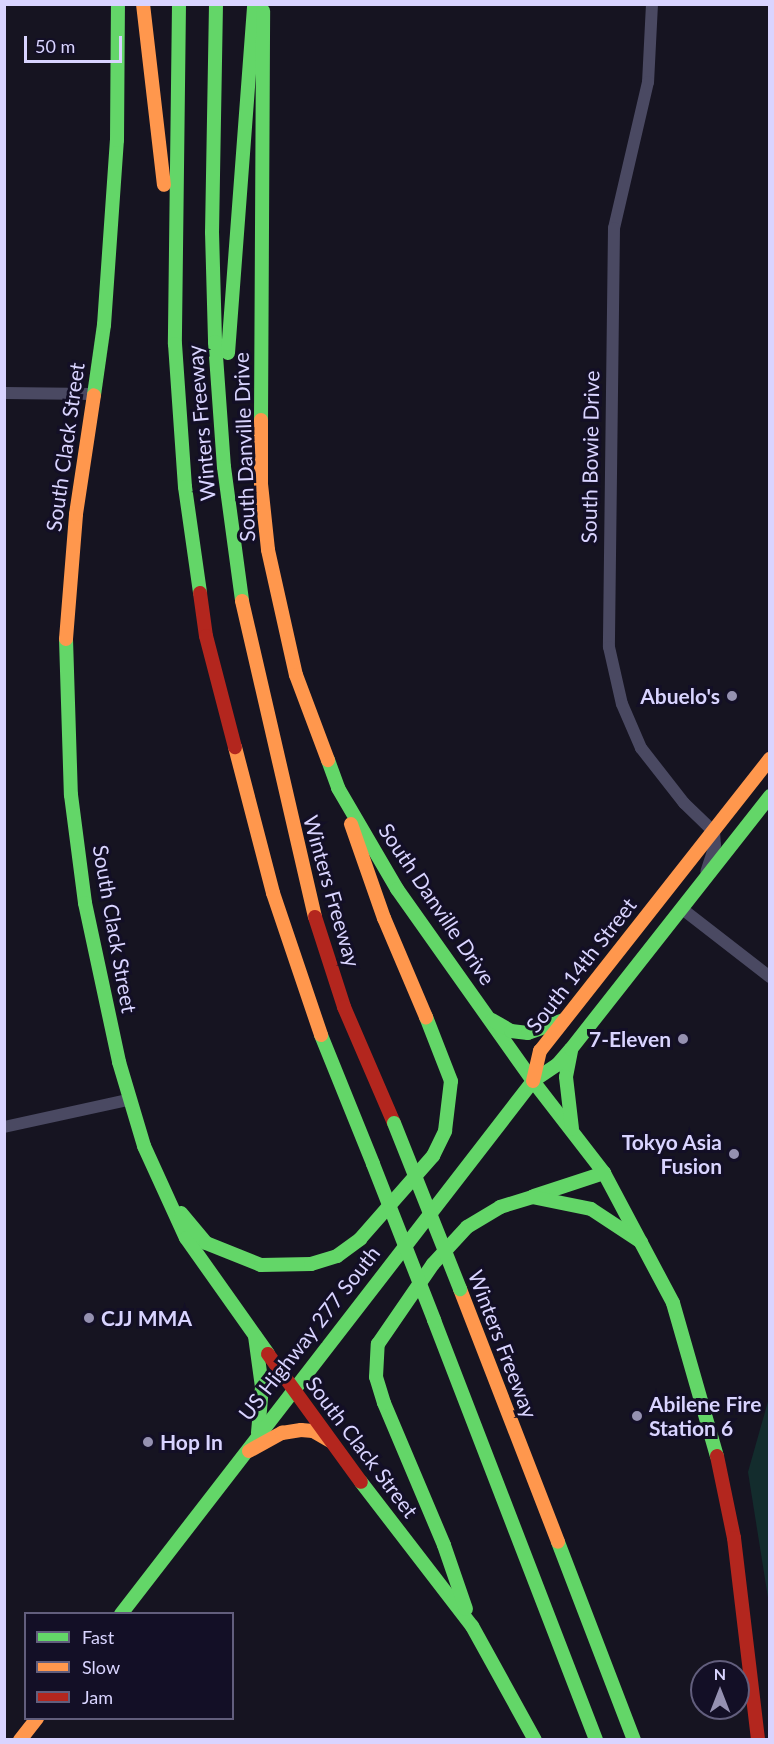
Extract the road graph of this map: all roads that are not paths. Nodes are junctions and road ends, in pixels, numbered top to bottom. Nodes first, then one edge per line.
1 (118, 4) edge
2 (143, 4) edge
3 (179, 4) edge
4 (216, 4) edge
5 (254, 4) edge
6 (263, 4) edge
7 (652, 4) edge
8 (177, 369) junction
9 (4, 393) edge
10 (93, 394) junction
11 (222, 442) junction
12 (770, 759) edge
13 (338, 788) junction
14 (770, 796) edge
15 (714, 832) junction
16 (704, 879) junction
17 (681, 908) junction
18 (770, 977) edge
19 (566, 1018) junction
20 (491, 1020) junction
21 (571, 1049) junction
22 (533, 1081) junction
23 (128, 1100) junction
24 (4, 1127) edge
25 (572, 1130) junction
26 (604, 1173) junction
27 (163, 1191) junction
28 (532, 1197) junction
29 (646, 1246) junction
30 (255, 1336) junction
31 (292, 1388) junction
32 (258, 1433) junction
33 (330, 1442) junction
34 (242, 1455) junction
35 (123, 1612) edge
36 (472, 1626) junction
37 (600, 1657) junction
38 (36, 1720) edge
39 (20, 1740) edge
40 (536, 1740) edge
41 (596, 1740) edge
42 (634, 1740) edge
43 (645, 1740) edge
44 (759, 1740) edge

1 - 10 main road, South Clack Street
2 - 8 main road
3 - 8 main road, Winters Freeway
4 - 11 main road, Winters Freeway
5 - 11 main road
6 - 13 main road, South Danville Drive
7 - 15 street, South Bowie Drive
8 - 41 main road, Winters Freeway, bridge
9 - 10 street
10 - 23 main road, South Clack Street
11 - 37 main road, Winters Freeway, bridge
12 - 15 main road, South 14th Street
13 - 20 main road, South Danville Drive
13 - 27 main road
14 - 16 main road, South 14th Street
15 - 16 street
15 - 19 main road, South 14th Street
16 - 17 main road, South 14th Street
17 - 18 street
17 - 21 main road, South 14th Street
19 - 20 main road
19 - 22 main road, South 14th Street
20 - 22 main road, South Danville Drive
21 - 22 main road, South 14th Street
21 - 25 main road
22 - 25 main road, South Danville Drive
22 - 31 main road, US Highway 277 South
23 - 24 street
23 - 27 main road, South Clack Street
25 - 26 main road, South Danville Drive
26 - 28 main road
26 - 29 main road, South Danville Drive
27 - 30 main road, South Clack Street
28 - 29 main road
28 - 36 main road
29 - 44 main road, South Danville Drive
30 - 31 main road, South Clack Street
30 - 32 main road
31 - 32 main road, US Highway 277 South
31 - 33 main road, South Clack Street
32 - 34 main road, US Highway 277 South
33 - 34 main road
33 - 36 main road, South Clack Street
34 - 35 main road, US Highway 277 South
36 - 40 main road, South Clack Street
37 - 42 main road, Winters Freeway
37 - 43 main road
38 - 39 main road

